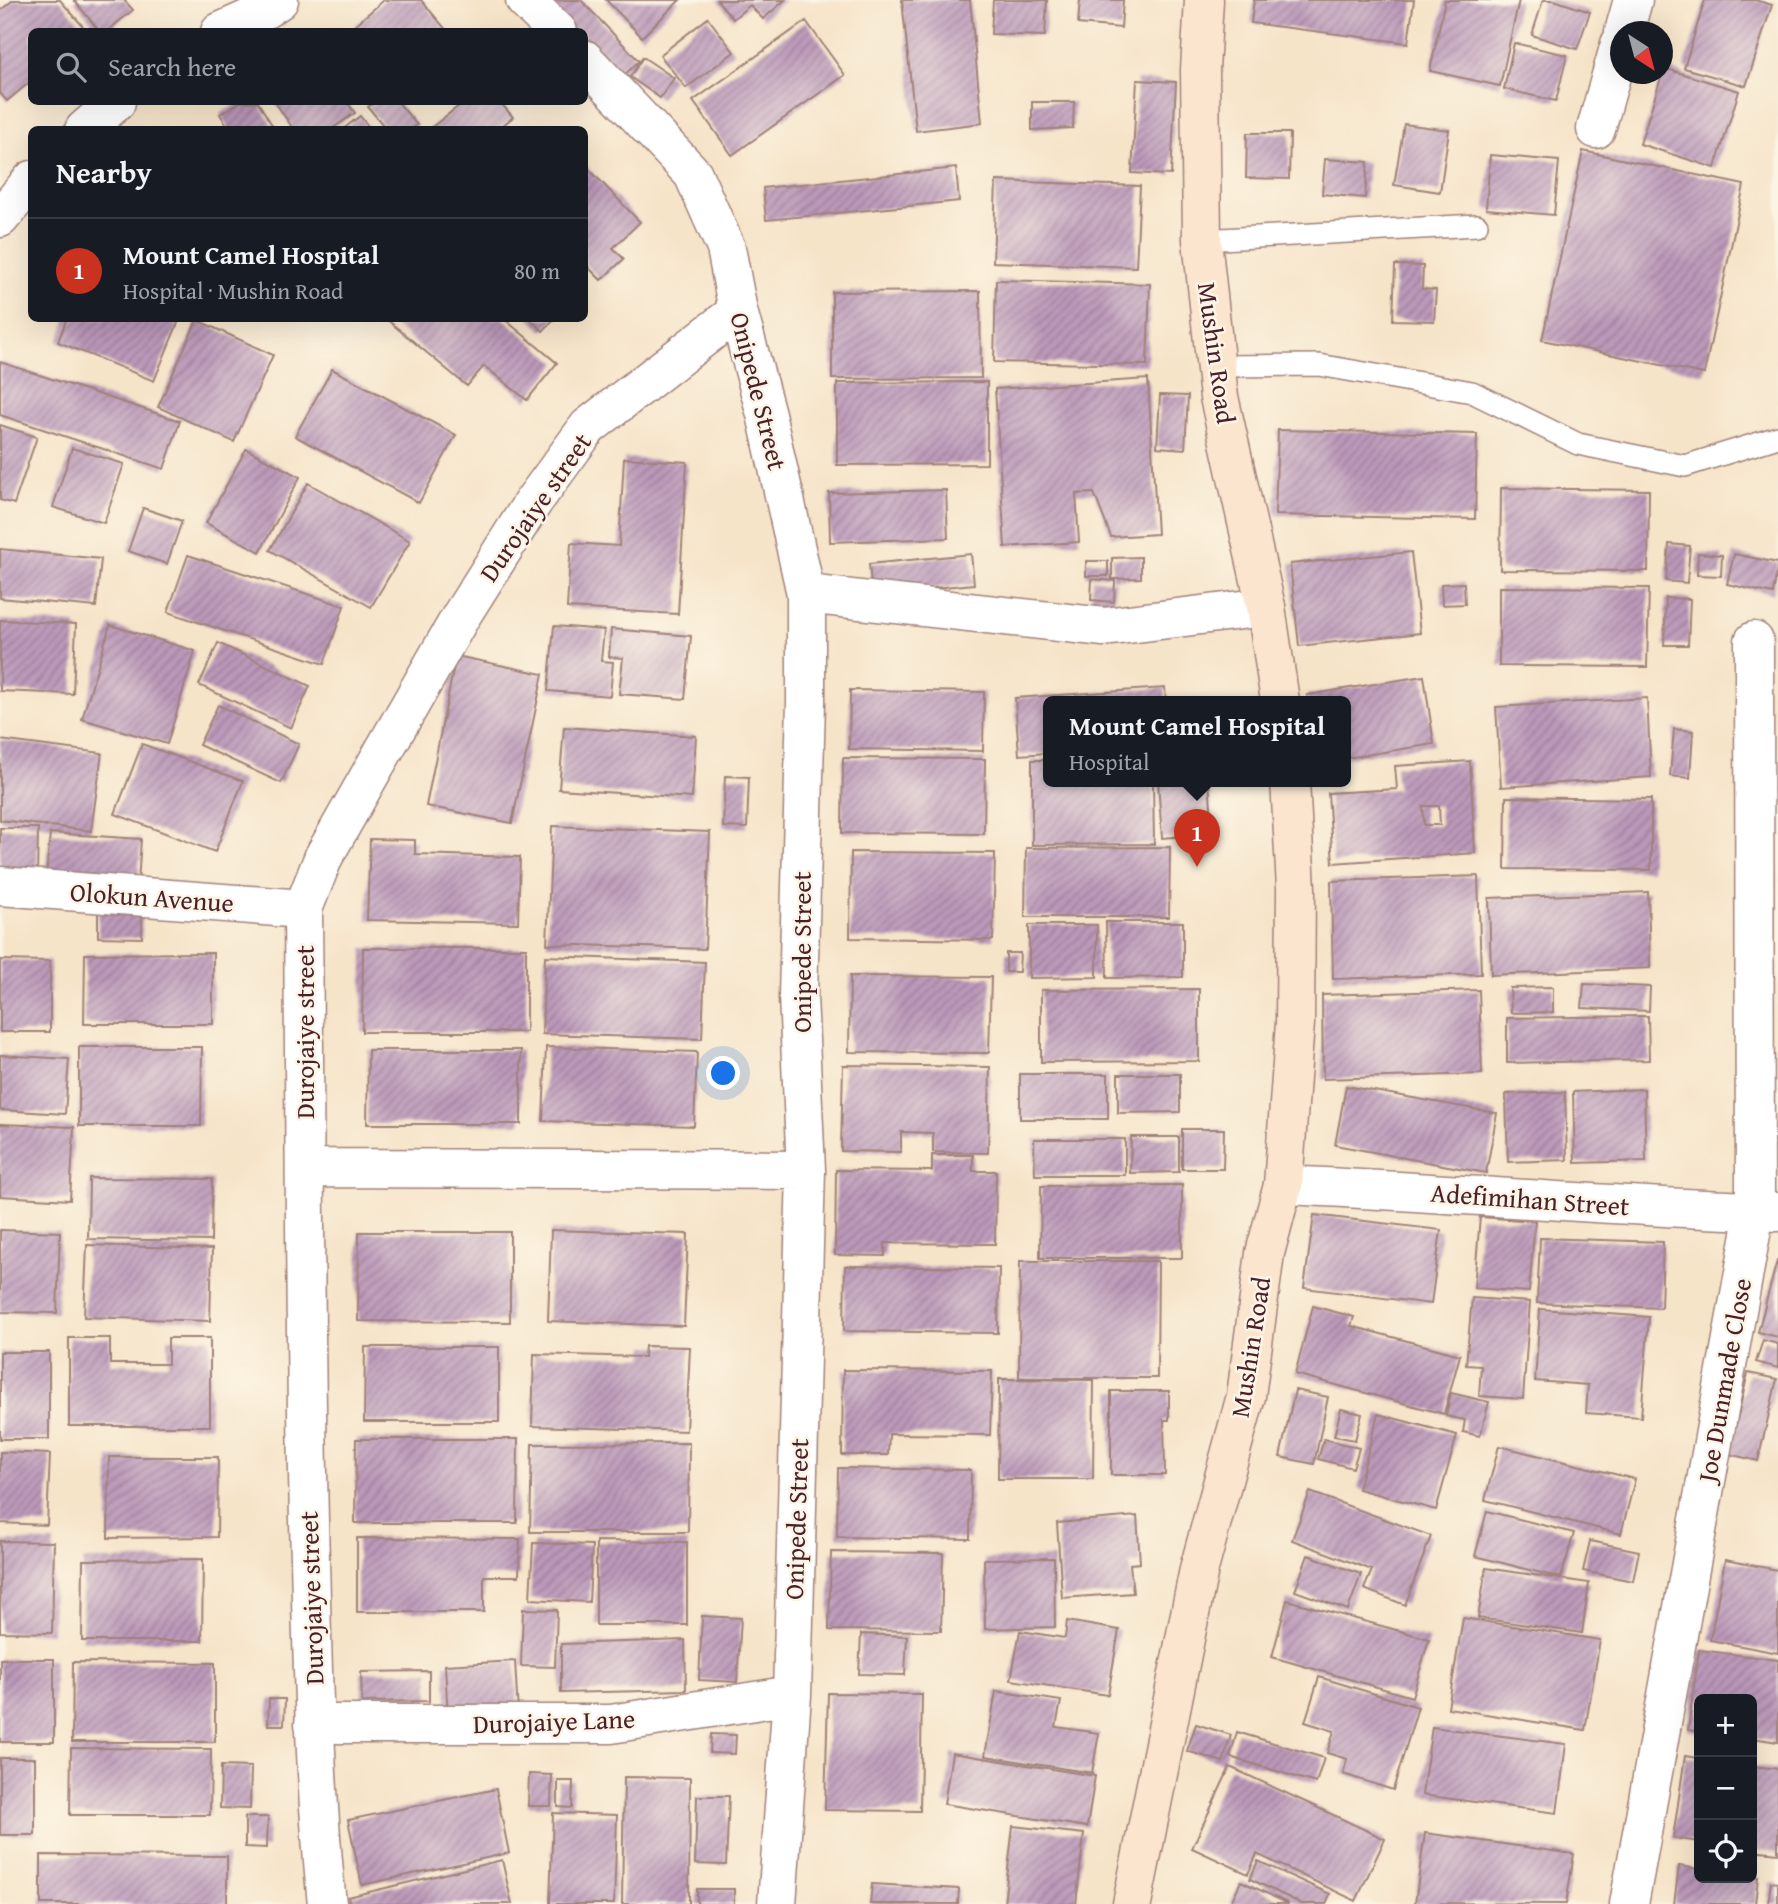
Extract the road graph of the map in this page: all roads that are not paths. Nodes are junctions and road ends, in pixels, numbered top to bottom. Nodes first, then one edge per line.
1 (524, 0) edge
2 (1204, 0) edge
3 (1633, 0) edge
4 (1627, 21) edge
5 (554, 28) edge
6 (588, 63) edge
7 (1610, 79) edge
8 (113, 105) edge
9 (89, 126) edge
10 (1596, 129) dead end
11 (28, 185) edge
12 (0, 218) edge
13 (1477, 225) dead end
14 (1202, 240) junction
15 (738, 311) junction
16 (1217, 366) junction
17 (1778, 438) edge
18 (806, 594) junction
19 (1266, 607) junction
20 (1754, 641) dead end
21 (1279, 696) edge
22 (1290, 787) edge
23 (0, 886) edge
24 (303, 909) junction
25 (306, 1168) junction
26 (806, 1170) junction
27 (1283, 1185) junction
28 (1767, 1212) edge
29 (792, 1695) junction
30 (314, 1724) junction
31 (327, 1904) edge
32 (777, 1904) edge
33 (1132, 1904) edge
34 (1629, 1904) edge

1 - 5 street
2 - 14 main road, Mushin Road
3 - 4 street
6 - 15 street, Onipede Street
7 - 10 street
8 - 9 street
11 - 12 street
13 - 14 lane
14 - 16 main road, Mushin Road
15 - 18 street, Onipede Street
15 - 24 street, Durojaiye street
16 - 17 lane
16 - 19 main road, Mushin Road
18 - 19 street
18 - 26 street, Onipede Street
19 - 21 main road, Mushin Road
20 - 28 street, Joe Dunmade Close
22 - 27 main road, Mushin Road
23 - 24 street, Olokun Avenue
24 - 25 street, Durojaiye street
25 - 26 street
25 - 30 street, Durojaiye street
26 - 29 street, Onipede Street
27 - 28 street, Adefimihan Street
27 - 33 main road, Mushin Road
28 - 34 street, Joe Dunmade Close
29 - 30 street, Durojaiye Lane
29 - 32 street, Onipede Street
30 - 31 street, Durojaiye street

